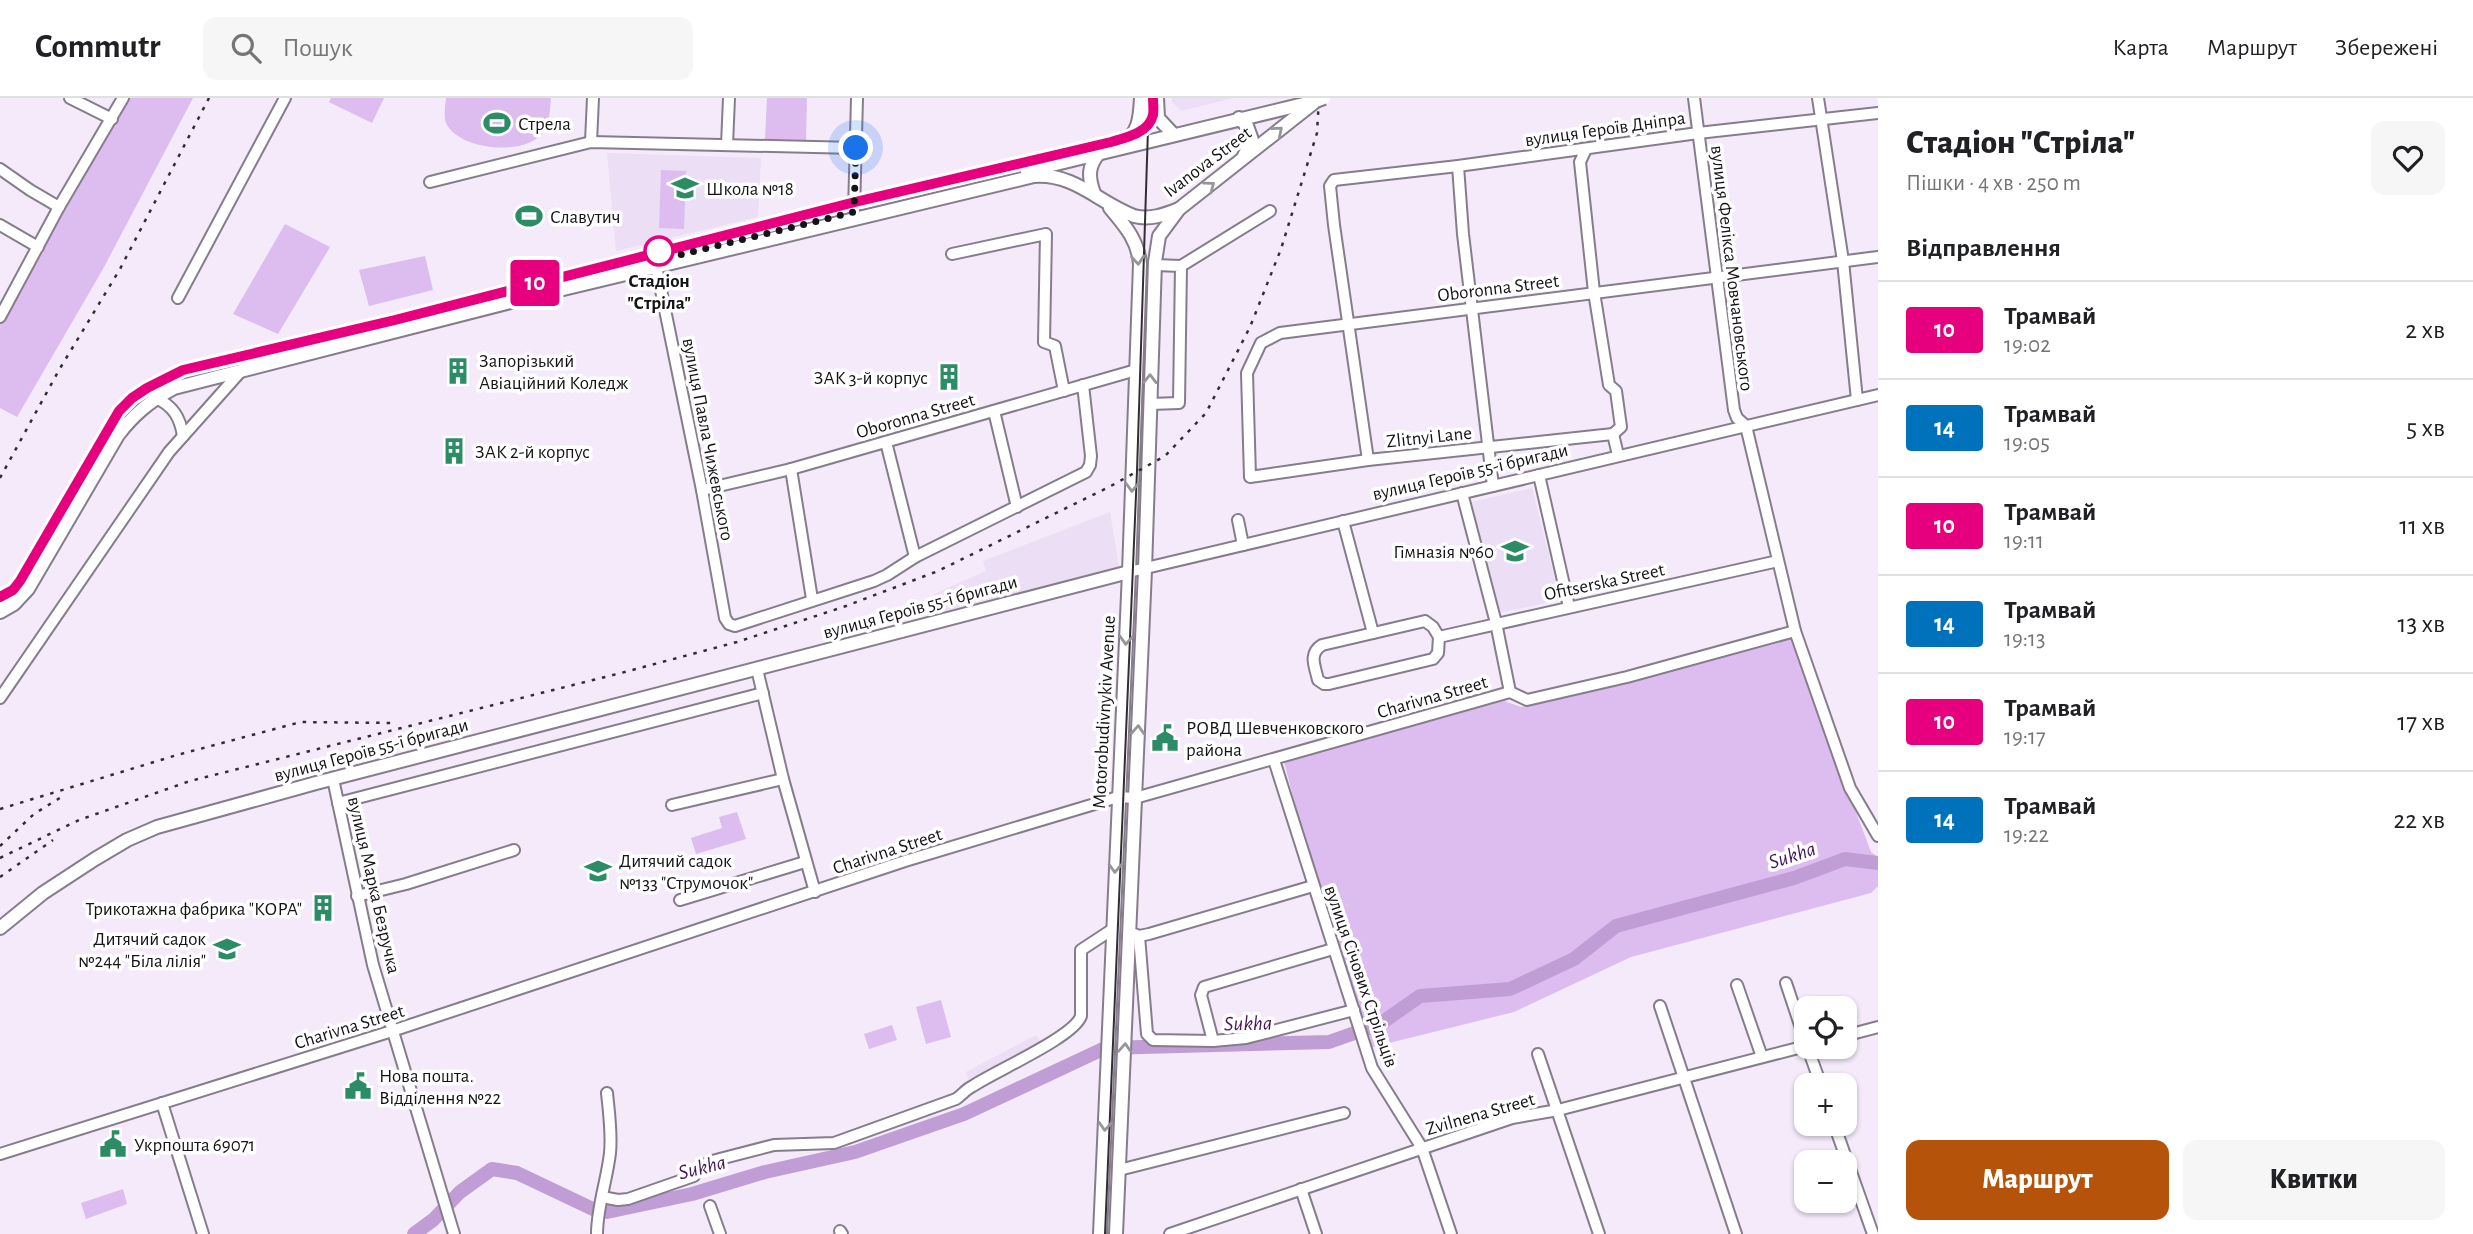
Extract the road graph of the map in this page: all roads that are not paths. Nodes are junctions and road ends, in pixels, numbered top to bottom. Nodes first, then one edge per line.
1 (70, 98) edge
2 (123, 98) edge
3 (285, 98) edge
4 (593, 98) edge
5 (729, 98) edge
6 (857, 98) edge
7 (1140, 98) edge
8 (1157, 98) edge
9 (1695, 98) edge
10 (1818, 98) edge
11 (1322, 99) edge
12 (1878, 113) edge
13 (1239, 118) junction
14 (111, 119) junction
15 (1821, 119) junction
16 (1698, 133) junction
17 (1173, 134) junction
18 (591, 142) junction
19 (727, 145) junction
20 (856, 148) junction
21 (1586, 149) junction
22 (1114, 150) junction
23 (1099, 153) junction
24 (1240, 162) junction
25 (1458, 166) junction
26 (0, 169) edge
27 (430, 183) dead end
28 (1094, 193) junction
29 (1105, 202) junction
30 (59, 207) junction
31 (1179, 209) junction
32 (1269, 211) dead end
33 (854, 212) junction
34 (0, 225) edge
35 (38, 247) junction
36 (952, 254) dead end
37 (1878, 257) edge
38 (1843, 261) junction
39 (656, 264) junction
40 (1154, 265) junction
41 (1181, 266) junction
42 (1716, 278) junction
43 (1594, 292) junction
44 (178, 298) dead end
45 (1473, 308) junction
46 (0, 317) edge
47 (1349, 323) junction
48 (246, 365) junction
49 (1136, 370) junction
50 (1083, 385) junction
51 (1063, 391) junction
52 (1878, 395) edge
53 (156, 398) junction
54 (1857, 400) junction
55 (1150, 404) junction
56 (994, 411) junction
57 (1746, 426) junction
58 (1613, 433) junction
59 (183, 436) junction
60 (886, 442) junction
61 (1488, 447) junction
62 (1618, 455) junction
63 (1368, 460) junction
64 (791, 469) junction
65 (1538, 475) junction
66 (1250, 477) joint
67 (1493, 486) junction
68 (702, 490) junction
69 (1462, 493) junction
70 (1017, 508) junction
71 (1238, 520) dead end
72 (1343, 521) junction
73 (1243, 545) junction
74 (915, 557) junction
75 (1777, 561) junction
76 (1145, 570) junction
77 (1129, 572) junction
78 (812, 599) junction
79 (0, 603) edge
80 (1569, 607) junction
81 (0, 612) edge
82 (725, 618) joint
83 (1496, 623) junction
84 (1795, 631) junction
85 (1373, 633) junction
86 (1439, 637) junction
87 (757, 668) junction
88 (1510, 692) junction
89 (763, 693) junction
90 (0, 698) edge
91 (1274, 760) junction
92 (333, 779) junction
93 (783, 779) junction
94 (1118, 797) junction
95 (1135, 798) junction
96 (338, 803) junction
97 (672, 805) dead end
98 (1878, 836) edge
99 (514, 850) dead end
100 (805, 862) junction
101 (1313, 886) junction
102 (815, 892) junction
103 (357, 896) junction
104 (680, 900) dead end
105 (0, 928) edge
106 (1113, 929) junction
107 (1135, 934) junction
108 (1333, 949) junction
109 (1786, 983) dead end
110 (1737, 985) dead end
111 (1660, 1006) dead end
112 (1794, 1008) edge
113 (1354, 1010) junction
114 (1878, 1027) edge
115 (392, 1031) junction
116 (1857, 1033) edge
117 (1213, 1041) junction
118 (1794, 1048) edge
119 (1538, 1054) dead end
120 (1762, 1057) junction
121 (1683, 1078) junction
122 (607, 1093) dead end
123 (162, 1104) junction
124 (1558, 1110) junction
125 (1343, 1113) dead end
126 (1839, 1136) edge
127 (1422, 1148) junction
128 (0, 1154) edge
129 (1119, 1170) junction
130 (1301, 1189) junction
131 (602, 1197) junction
132 (710, 1206) dead end
133 (1184, 1232) edge
134 (203, 1234) edge
135 (454, 1234) edge
136 (597, 1234) edge
137 (720, 1234) edge
138 (1100, 1234) edge
139 (1116, 1234) edge
140 (1170, 1234) edge
141 (1316, 1234) edge
142 (1451, 1234) edge
143 (1599, 1234) edge
144 (1736, 1234) edge
145 (1874, 1234) edge

1 - 14 street
2 - 14 street
3 - 44 street
4 - 18 street
5 - 19 street
6 - 20 street
7 - 22 main road
8 - 17 main road
9 - 16 street, вулиця Фелікса Мовчановського
10 - 15 street
11 - 13 main road, Ivanova Street
24 -> 11 main road, Ivanova Street
12 - 15 street, вулиця Героїв Дніпра
13 - 17 main road, Ivanova Street
13 - 24 main road
14 - 30 street
15 - 16 street, вулиця Героїв Дніпра
15 - 38 street
16 - 21 street, вулиця Героїв Дніпра
16 - 42 street, вулиця Фелікса Мовчановського
17 - 22 main road, Ivanova Street
18 - 19 street
18 - 27 street
19 - 20 street
20 - 33 street
21 - 25 street, вулиця Героїв Дніпра
21 - 43 street
22 - 23 main road, Ivanova Street
23 - 28 main road
23 - 33 main road, Ivanova Street
31 -> 24 main road, Ivanova Street
25 - 45 street
25 - 47 street, вулиця Героїв Дніпра
26 - 30 street
28 - 29 main road, Ivanova Street
28 - 39 main road, Ivanova Street
29 - 31 main road, Ivanova Street
29 -> 49 main road, Motorobudivnykiv Avenue
30 - 35 street
31 - 40 main road, Motorobudivnykiv Avenue
32 - 41 street
33 - 39 main road, Ivanova Street
34 - 35 street
35 - 46 street
36 - 51 street
37 - 38 street, Oboronna Street
38 - 42 street, Oboronna Street
38 - 54 street
39 - 48 main road, Ivanova Street
39 - 68 street, вулиця Павла Чижевського
40 - 41 street
55 -> 40 main road, Motorobudivnykiv Avenue
41 - 55 street
42 - 43 street, Oboronna Street
42 - 57 street, вулиця Фелікса Мовчановського
43 - 45 street, Oboronna Street
43 - 58 street
45 - 47 street, Oboronna Street
45 - 61 street
47 - 63 street
47 - 66 street, Oboronna Street
48 - 53 main road, Ivanova Street
48 - 59 street
48 - 79 main road, Ivanova Street
49 - 50 street, Oboronna Street
49 -> 77 main road, Motorobudivnykiv Avenue
50 - 51 street, Oboronna Street
50 - 70 street, вулиця Героїв 55-ї бригади
51 - 56 street, Oboronna Street
52 - 54 street, вулиця Героїв 55-ї бригади
53 - 59 street
53 - 81 main road, Ivanova Street
54 - 57 street, вулиця Героїв 55-ї бригади
55 - 76 main road, Motorobudivnykiv Avenue
56 - 60 street, Oboronna Street
56 - 70 street
57 - 62 street, вулиця Героїв 55-ї бригади
57 - 75 street, вулиця Фелікса Мовчановського
58 - 61 street, Zlitnyi Lane
58 - 62 street
59 - 90 street
60 - 64 street, Oboronna Street
60 - 74 street
61 - 63 street, Zlitnyi Lane
61 - 67 street
62 - 65 street, вулиця Героїв 55-ї бригади
63 - 66 street, Zlitnyi Lane
64 - 68 street, Oboronna Street
64 - 78 street
65 - 67 street, вулиця Героїв 55-ї бригади
65 - 80 street
67 - 69 street, вулиця Героїв 55-ї бригади
68 - 82 street, вулиця Павла Чижевського
69 - 72 street, вулиця Героїв 55-ї бригади
69 - 83 street
70 - 74 street, вулиця Героїв 55-ї бригади
71 - 73 street
72 - 73 street, вулиця Героїв 55-ї бригади
72 - 85 street
73 - 76 street, вулиця Героїв 55-ї бригади
74 - 78 street, вулиця Героїв 55-ї бригади
75 - 80 street, Ofitserska Street
75 - 84 street, вулиця Фелікса Мовчановського
76 - 77 street, вулиця Героїв 55-ї бригади
95 -> 76 main road, Motorobudivnykiv Avenue
77 - 87 main road, вулиця Героїв 55-ї бригади
77 -> 94 main road, Motorobudivnykiv Avenue
78 - 82 street, вулиця Героїв 55-ї бригади
80 - 83 street, Ofitserska Street
83 - 86 street, Ofitserska Street
83 - 88 street
84 - 88 street, Charivna Street
84 - 98 street, вулиця Фелікса Мовчановського
85 - 86 street
85 - 86 street
87 - 89 street
87 - 92 main road, вулиця Героїв 55-ї бригади
88 - 91 street, Charivna Street
89 - 93 street
89 - 96 street
91 - 95 street, Charivna Street
91 - 101 street, вулиця Січових Стрільців
92 - 96 street, вулиця Марка Безручка
92 - 105 main road, вулиця Героїв 55-ї бригади
93 - 97 street
93 - 100 street
94 - 95 street, Charivna Street
94 - 102 street, Charivna Street
94 -> 106 main road, Motorobudivnykiv Avenue
95 - 107 main road, Motorobudivnykiv Avenue
96 - 103 street, вулиця Марка Безручка
99 - 103 street
100 - 102 street
100 - 104 street
101 - 107 street
101 - 108 street, вулиця Січових Стрільців
102 - 115 street, Charivna Street
103 - 115 street, вулиця Марка Безручка
106 - 131 street
106 -> 138 main road, Motorobudivnykiv Avenue
107 - 117 street
129 -> 107 main road, Motorobudivnykiv Avenue
108 - 113 street, вулиця Січових Стрільців
108 - 117 street
109 - 112 street
110 - 120 street
111 - 121 street
113 - 117 street
113 - 127 street, вулиця Січових Стрільців
114 - 116 street
115 - 123 street, Charivna Street
115 - 135 street, вулиця Марка Безручка
118 - 120 street, Zvilnena Street
119 - 124 street
120 - 121 street, Zvilnena Street
121 - 124 street, Zvilnena Street
121 - 144 street
122 - 131 street
123 - 128 street, Charivna Street
123 - 134 street
124 - 127 street, Zvilnena Street
124 - 143 street
125 - 129 street
126 - 145 street
127 - 130 street, Zvilnena Street
127 - 142 street, вулиця Січових Стрільців
129 - 139 main road, Motorobudivnykiv Avenue
130 - 133 street, Zvilnena Street
130 - 141 street
131 - 136 street
132 - 137 street
133 - 140 street, Zvilnena Street

